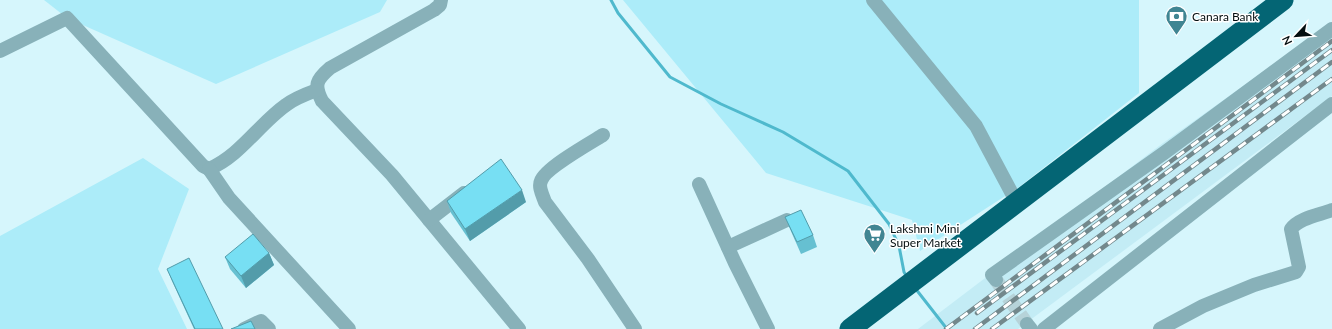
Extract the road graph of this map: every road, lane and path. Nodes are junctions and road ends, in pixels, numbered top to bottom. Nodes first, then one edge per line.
1 (441, 0) edge
2 (873, 0) edge
3 (1283, 0) edge
4 (1332, 28) edge
5 (0, 51) edge
6 (317, 90) junction
7 (1332, 104) edge
8 (603, 135) dead end
9 (209, 169) junction
10 (699, 184) dead end
11 (473, 186) edge
12 (1017, 203) junction
13 (1332, 210) edge
14 (430, 220) junction
15 (787, 220) edge
16 (728, 247) junction
17 (996, 280) dead end
18 (244, 329) edge
19 (269, 329) edge
20 (349, 329) edge
21 (519, 329) edge
22 (634, 329) edge
23 (768, 329) edge
24 (850, 329) edge
25 (1044, 329) edge
26 (1160, 329) edge

1 - 6 street
2 - 12 street
3 - 12 highway
4 - 17 street
5 - 9 street
6 - 9 street
6 - 14 street
7 - 25 street
8 - 22 street
9 - 20 street
10 - 16 street
11 - 14 street
12 - 24 highway
13 - 26 street
14 - 21 street
15 - 16 street
16 - 23 street
18 - 19 street

